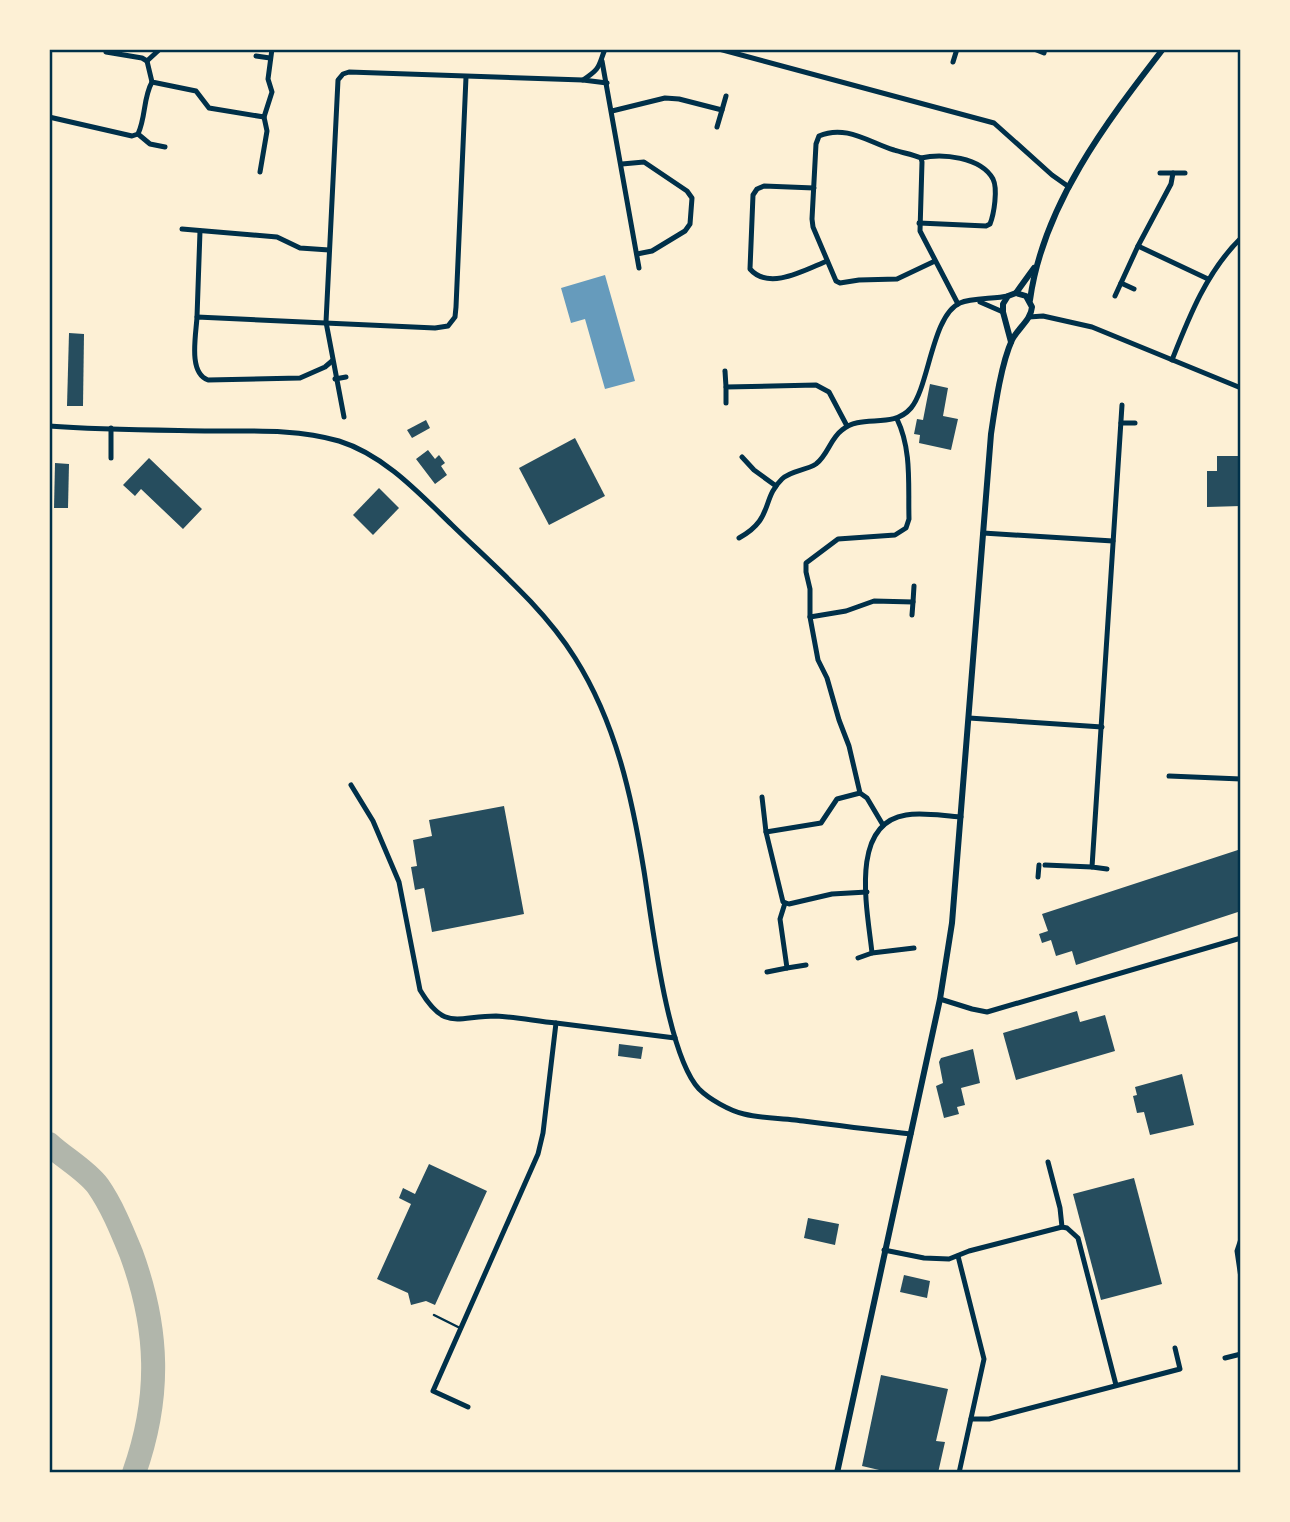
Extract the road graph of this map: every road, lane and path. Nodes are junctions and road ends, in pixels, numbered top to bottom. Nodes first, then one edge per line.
1 (160, 49) edge
2 (272, 49) edge
3 (605, 49) edge
4 (719, 49) edge
5 (957, 49) edge
6 (1034, 49) edge
7 (1163, 49) edge
8 (1045, 51) edge
9 (106, 52) dead end
10 (119, 54) junction
11 (256, 55) dead end
12 (271, 58) junction
13 (1042, 60) dead end
14 (147, 61) junction
15 (603, 61) junction
16 (953, 62) dead end
17 (117, 63) dead end
18 (466, 76) junction
19 (583, 80) junction
20 (152, 82) junction
21 (607, 83) junction
22 (726, 96) dead end
23 (722, 110) junction
24 (612, 111) junction
25 (49, 117) edge
26 (264, 117) junction
27 (717, 127) dead end
28 (138, 134) junction
29 (164, 147) dead end
30 (920, 158) junction
31 (261, 161) junction
32 (271, 163) dead end
33 (622, 164) junction
34 (260, 172) dead end
35 (1160, 173) dead end
36 (1173, 173) junction
37 (1185, 173) dead end
38 (1069, 187) junction
39 (814, 188) junction
40 (919, 223) junction
41 (182, 229) dead end
42 (201, 230) junction
43 (1241, 238) edge
44 (1138, 246) junction
45 (329, 250) junction
46 (637, 254) junction
47 (827, 261) junction
48 (935, 261) junction
49 (1035, 267) junction
50 (639, 268) dead end
51 (1208, 279) junction
52 (1121, 283) junction
53 (1133, 289) dead end
54 (1016, 293) junction
55 (1007, 296) junction
56 (1115, 296) dead end
57 (978, 301) junction
58 (1031, 303) junction
59 (958, 304) junction
60 (1004, 315) junction
61 (1043, 316) junction
62 (197, 317) junction
63 (1027, 319) junction
64 (326, 323) junction
65 (1011, 342) junction
66 (1172, 360) junction
67 (332, 361) junction
68 (187, 363) dead end
69 (196, 363) junction
70 (726, 371) dead end
71 (346, 377) dead end
72 (335, 379) junction
73 (726, 387) junction
74 (1241, 388) edge
75 (726, 403) dead end
76 (1122, 405) dead end
77 (344, 417) dead end
78 (897, 419) junction
79 (1121, 423) junction
80 (1135, 423) dead end
81 (49, 426) edge
82 (847, 426) junction
83 (111, 428) junction
84 (742, 457) dead end
85 (111, 458) dead end
86 (754, 470) junction
87 (749, 475) dead end
88 (776, 486) junction
89 (983, 533) junction
90 (739, 538) dead end
91 (1113, 541) junction
92 (914, 586) dead end
93 (913, 602) junction
94 (912, 615) dead end
95 (810, 617) junction
96 (969, 718) junction
97 (1102, 727) junction
98 (1169, 776) dead end
99 (1241, 779) edge
100 (351, 785) dead end
101 (860, 793) junction
102 (762, 797) dead end
103 (961, 817) junction
104 (883, 825) junction
105 (766, 832) junction
106 (1092, 867) junction
107 (1107, 869) dead end
108 (1038, 877) dead end
109 (867, 892) junction
110 (785, 903) junction
111 (1241, 938) edge
112 (914, 948) dead end
113 (872, 953) junction
114 (858, 958) dead end
115 (806, 965) dead end
116 (787, 968) junction
117 (767, 972) dead end
118 (940, 999) junction
119 (556, 1023) junction
120 (675, 1038) junction
121 (911, 1134) junction
122 (1048, 1162) dead end
123 (1062, 1227) junction
124 (1241, 1239) edge
125 (884, 1250) junction
126 (958, 1256) junction
127 (1241, 1278) edge
128 (434, 1315) dead end
129 (460, 1328) junction
130 (1175, 1348) dead end
131 (1241, 1354) edge
132 (1225, 1358) dead end
133 (970, 1375) dead end
134 (980, 1377) junction
135 (1116, 1385) junction
136 (468, 1407) dead end
137 (971, 1419) junction
138 (836, 1473) edge
139 (959, 1473) edge

1 - 14 street
2 - 12 street
3 - 15 street
4 - 38 street
5 - 16 street
6 - 8 street
7 - 38 street
8 - 13 street
9 - 10 street
10 - 14 street
10 - 17 street
11 - 12 street
12 - 26 street
14 - 20 street
15 - 19 street
15 - 21 street
18 - 19 street
18 - 45 street
18 - 64 street
19 - 21 street
20 - 26 street
20 - 28 street
21 - 24 street
22 - 23 street
23 - 24 street
23 - 27 street
24 - 33 street
25 - 28 street
26 - 31 street
28 - 29 street
30 - 39 street
30 - 40 street
30 - 40 street
31 - 32 street
31 - 34 street
33 - 46 street
33 - 46 street
35 - 36 street
36 - 37 street
36 - 44 street
38 - 49 street
39 - 47 street
39 - 47 street
40 - 48 street
41 - 42 street
42 - 45 street
42 - 62 street
43 - 51 street
44 - 51 street
44 - 52 street
45 - 64 street
46 - 50 street
47 - 48 street
48 - 59 street
49 - 54 street
49 - 58 street
51 - 66 street
52 - 53 street
52 - 56 street
54 - 55 street
54 - 58 street
55 - 57 street
55 - 60 street
57 - 59 street
57 - 60 street
58 - 61 street
58 - 63 street
59 - 78 street
60 - 63 street
60 - 65 street
61 - 63 street
61 - 66 street
62 - 64 street
62 - 69 street
63 - 65 street
64 - 67 street
65 - 89 street
66 - 74 street
67 - 69 street
67 - 72 street
68 - 69 street
70 - 73 street
71 - 72 street
72 - 77 street
73 - 75 street
73 - 82 street
76 - 79 street
78 - 82 street
78 - 95 street
79 - 80 street
79 - 91 street
81 - 83 street
82 - 88 street
83 - 85 street
83 - 120 street
84 - 86 street
86 - 87 street
86 - 88 street
88 - 90 street
89 - 91 street
89 - 96 street
91 - 97 street
92 - 93 street
93 - 94 street
93 - 95 street
95 - 101 street
96 - 97 street
96 - 103 street
97 - 106 street
98 - 99 street
100 - 119 street
101 - 104 street
101 - 105 street
102 - 105 street
103 - 104 street
103 - 118 street
104 - 109 street
105 - 110 street
106 - 107 street
106 - 108 street
109 - 110 street
109 - 113 street
110 - 116 street
111 - 118 street
112 - 113 street
113 - 114 street
115 - 116 street
116 - 117 street
118 - 121 street
119 - 120 street
119 - 129 street
120 - 121 street
121 - 125 street
122 - 123 street
123 - 126 street
123 - 135 street
124 - 127 street
125 - 126 street
125 - 138 street
126 - 134 street
128 - 129 lane
129 - 136 street
130 - 135 street
131 - 132 street
133 - 134 street
134 - 137 street
135 - 137 street
137 - 139 street

